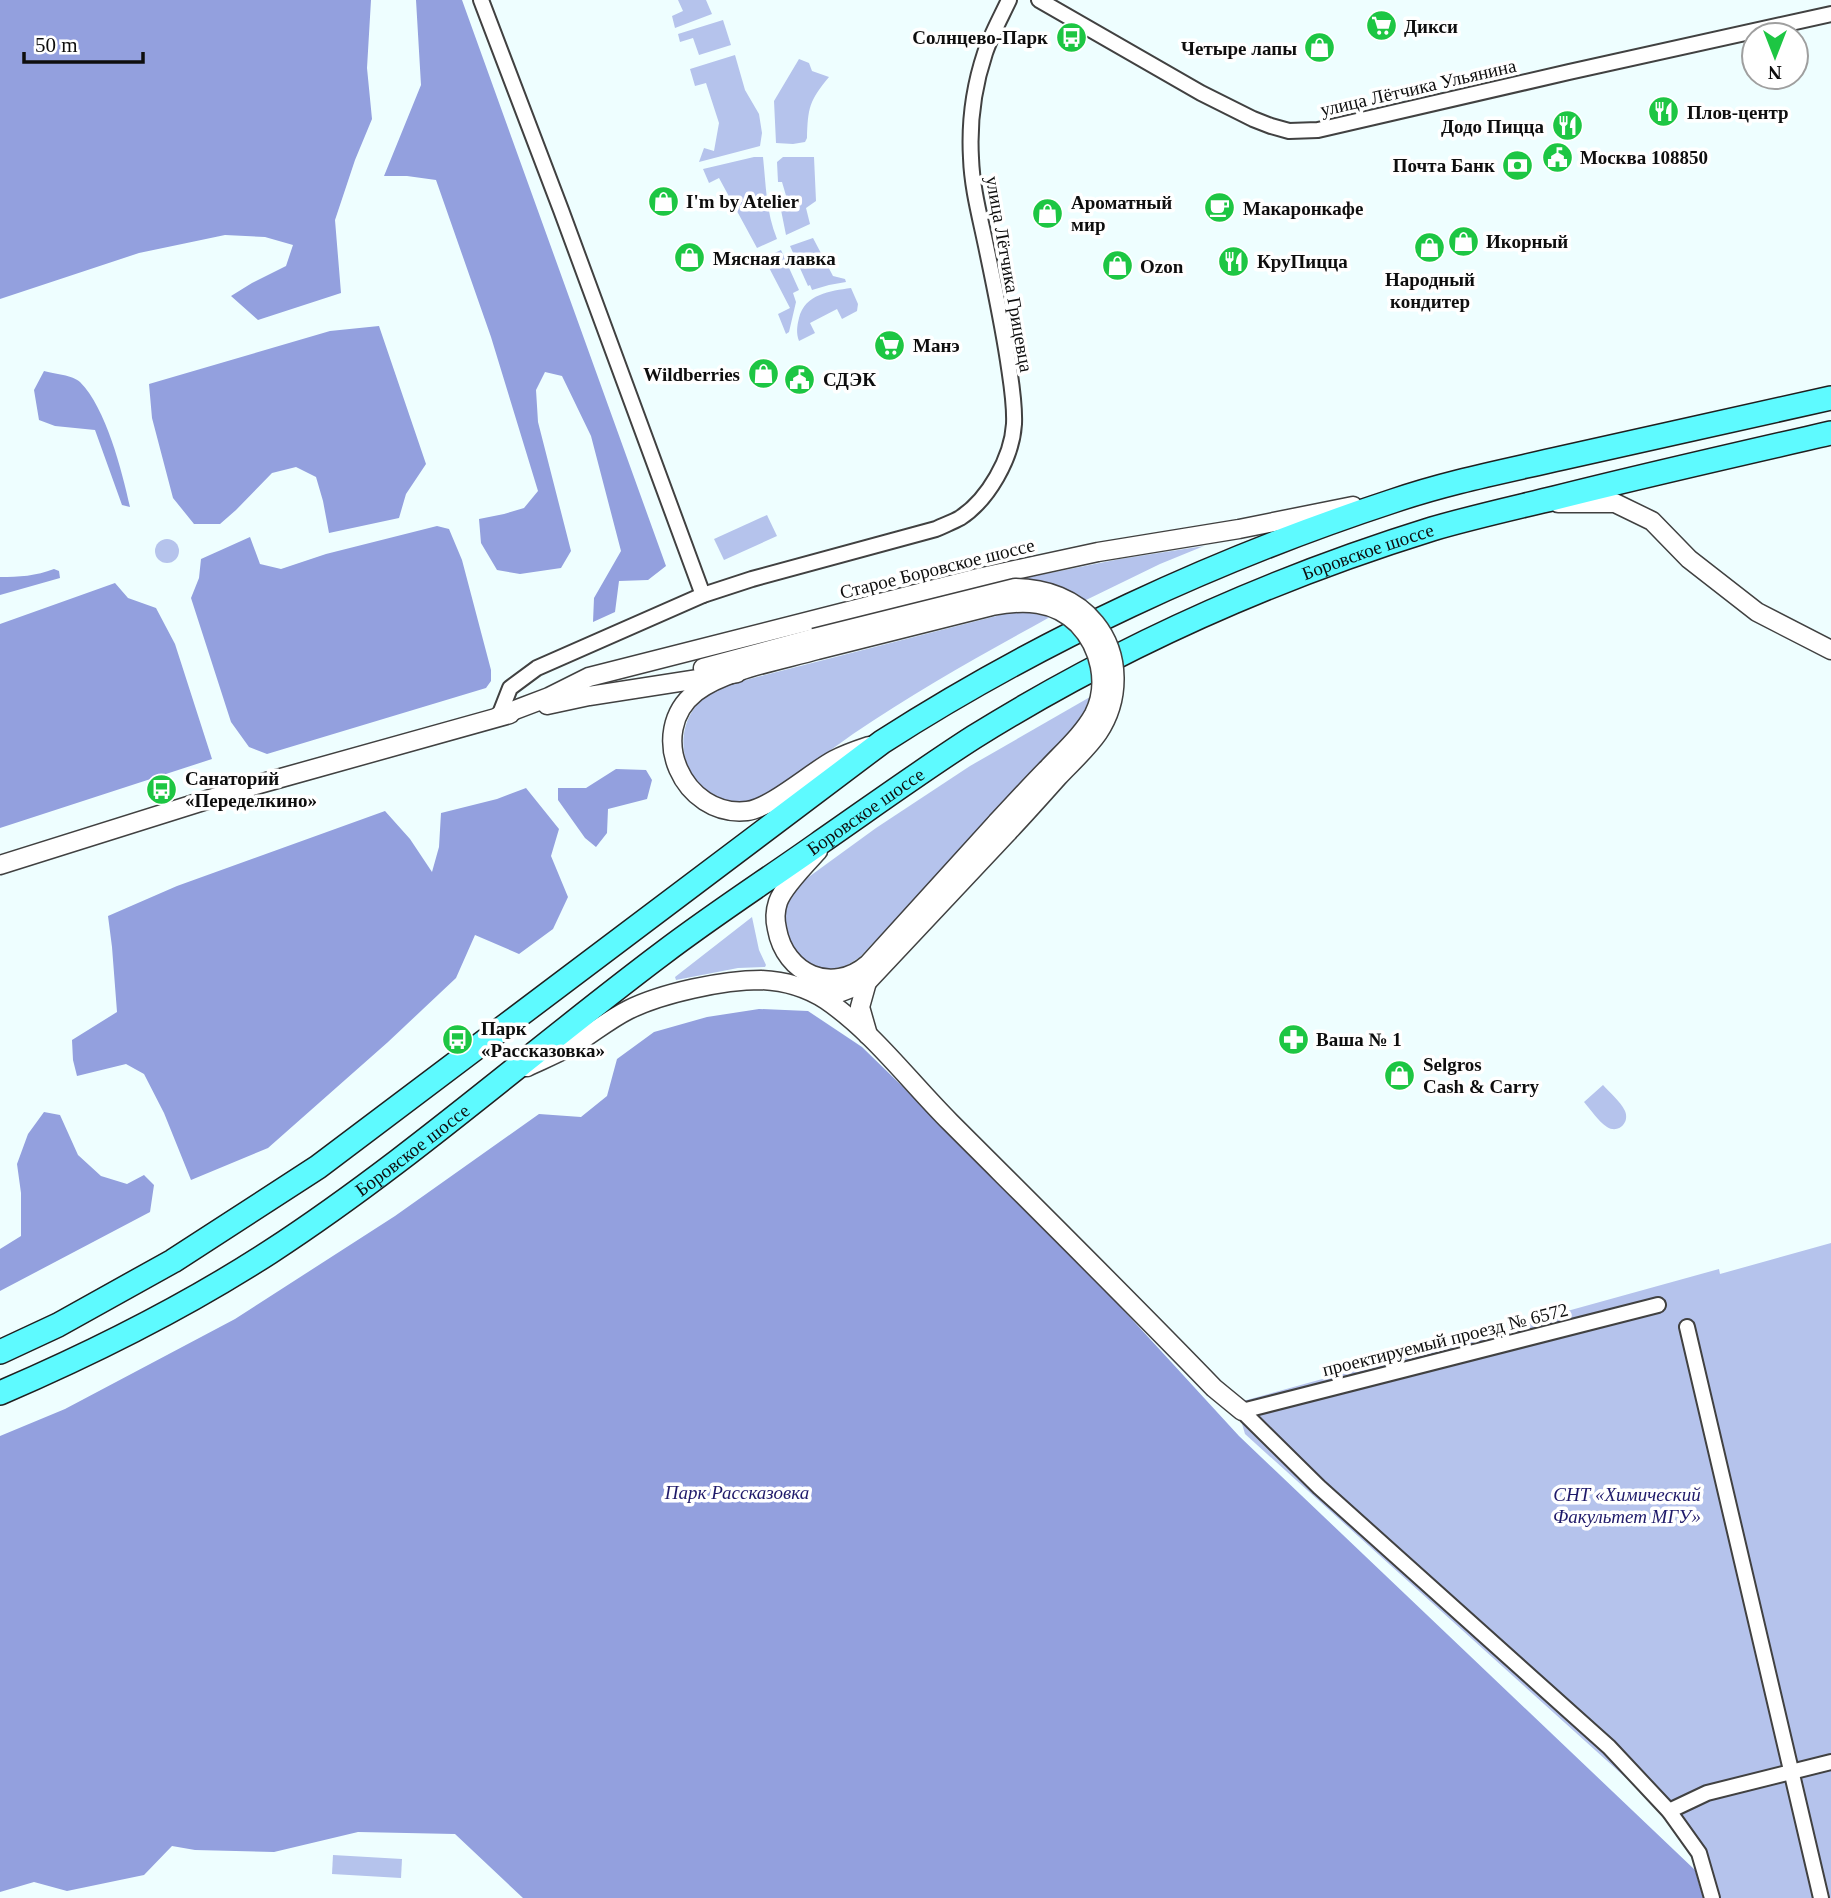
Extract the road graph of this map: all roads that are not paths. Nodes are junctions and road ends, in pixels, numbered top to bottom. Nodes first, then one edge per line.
1 (481, 0) edge
2 (1009, 0) edge
3 (1039, 0) edge
4 (1831, 14) edge
5 (1831, 398) edge
6 (1831, 433) edge
7 (1394, 500) junction
8 (1534, 503) junction
9 (703, 594) junction
10 (815, 644) junction
11 (1831, 650) edge
12 (737, 673) junction
13 (549, 697) junction
14 (499, 716) junction
15 (882, 742) junction
16 (1002, 827) junction
17 (831, 835) junction
18 (0, 865) edge
19 (867, 982) junction
20 (811, 991) junction
21 (868, 1035) junction
22 (511, 1074) junction
23 (1658, 1304) dead end
24 (1686, 1327) dead end
25 (0, 1352) edge
26 (0, 1393) edge
27 (1242, 1411) junction
28 (1831, 1762) edge
29 (1792, 1772) junction
30 (1669, 1811) junction
31 (1712, 1898) edge
32 (1821, 1898) edge

1 - 9 street
2 - 9 street, улица Лётчика Грицевца
3 - 4 street, улица Лётчика Ульянина
5 - 7 main road, Боровское шоссе
6 - 8 main road, Боровское шоссе
7 - 13 street, Старое Боровское шоссе
7 - 15 main road, Боровское шоссе
8 - 11 street
8 - 17 main road, Боровское шоссе
9 - 14 street, улица Лётчика Грицевца
10 - 12 street
10 - 13 street
10 - 16 street, bridge
12 - 14 street
12 - 15 street
13 - 14 street, Старое Боровское шоссе
14 - 18 street
15 - 25 main road, Боровское шоссе
16 - 17 street
16 - 19 street
17 - 22 main road, Боровское шоссе
19 - 20 street
19 - 21 street
20 - 21 street
20 - 22 street
21 - 27 street
22 - 26 main road, Боровское шоссе
23 - 27 street, проектируемый проезд № 6572
24 - 29 street
27 - 30 street
28 - 29 street
29 - 30 street
29 - 32 street
30 - 31 street

